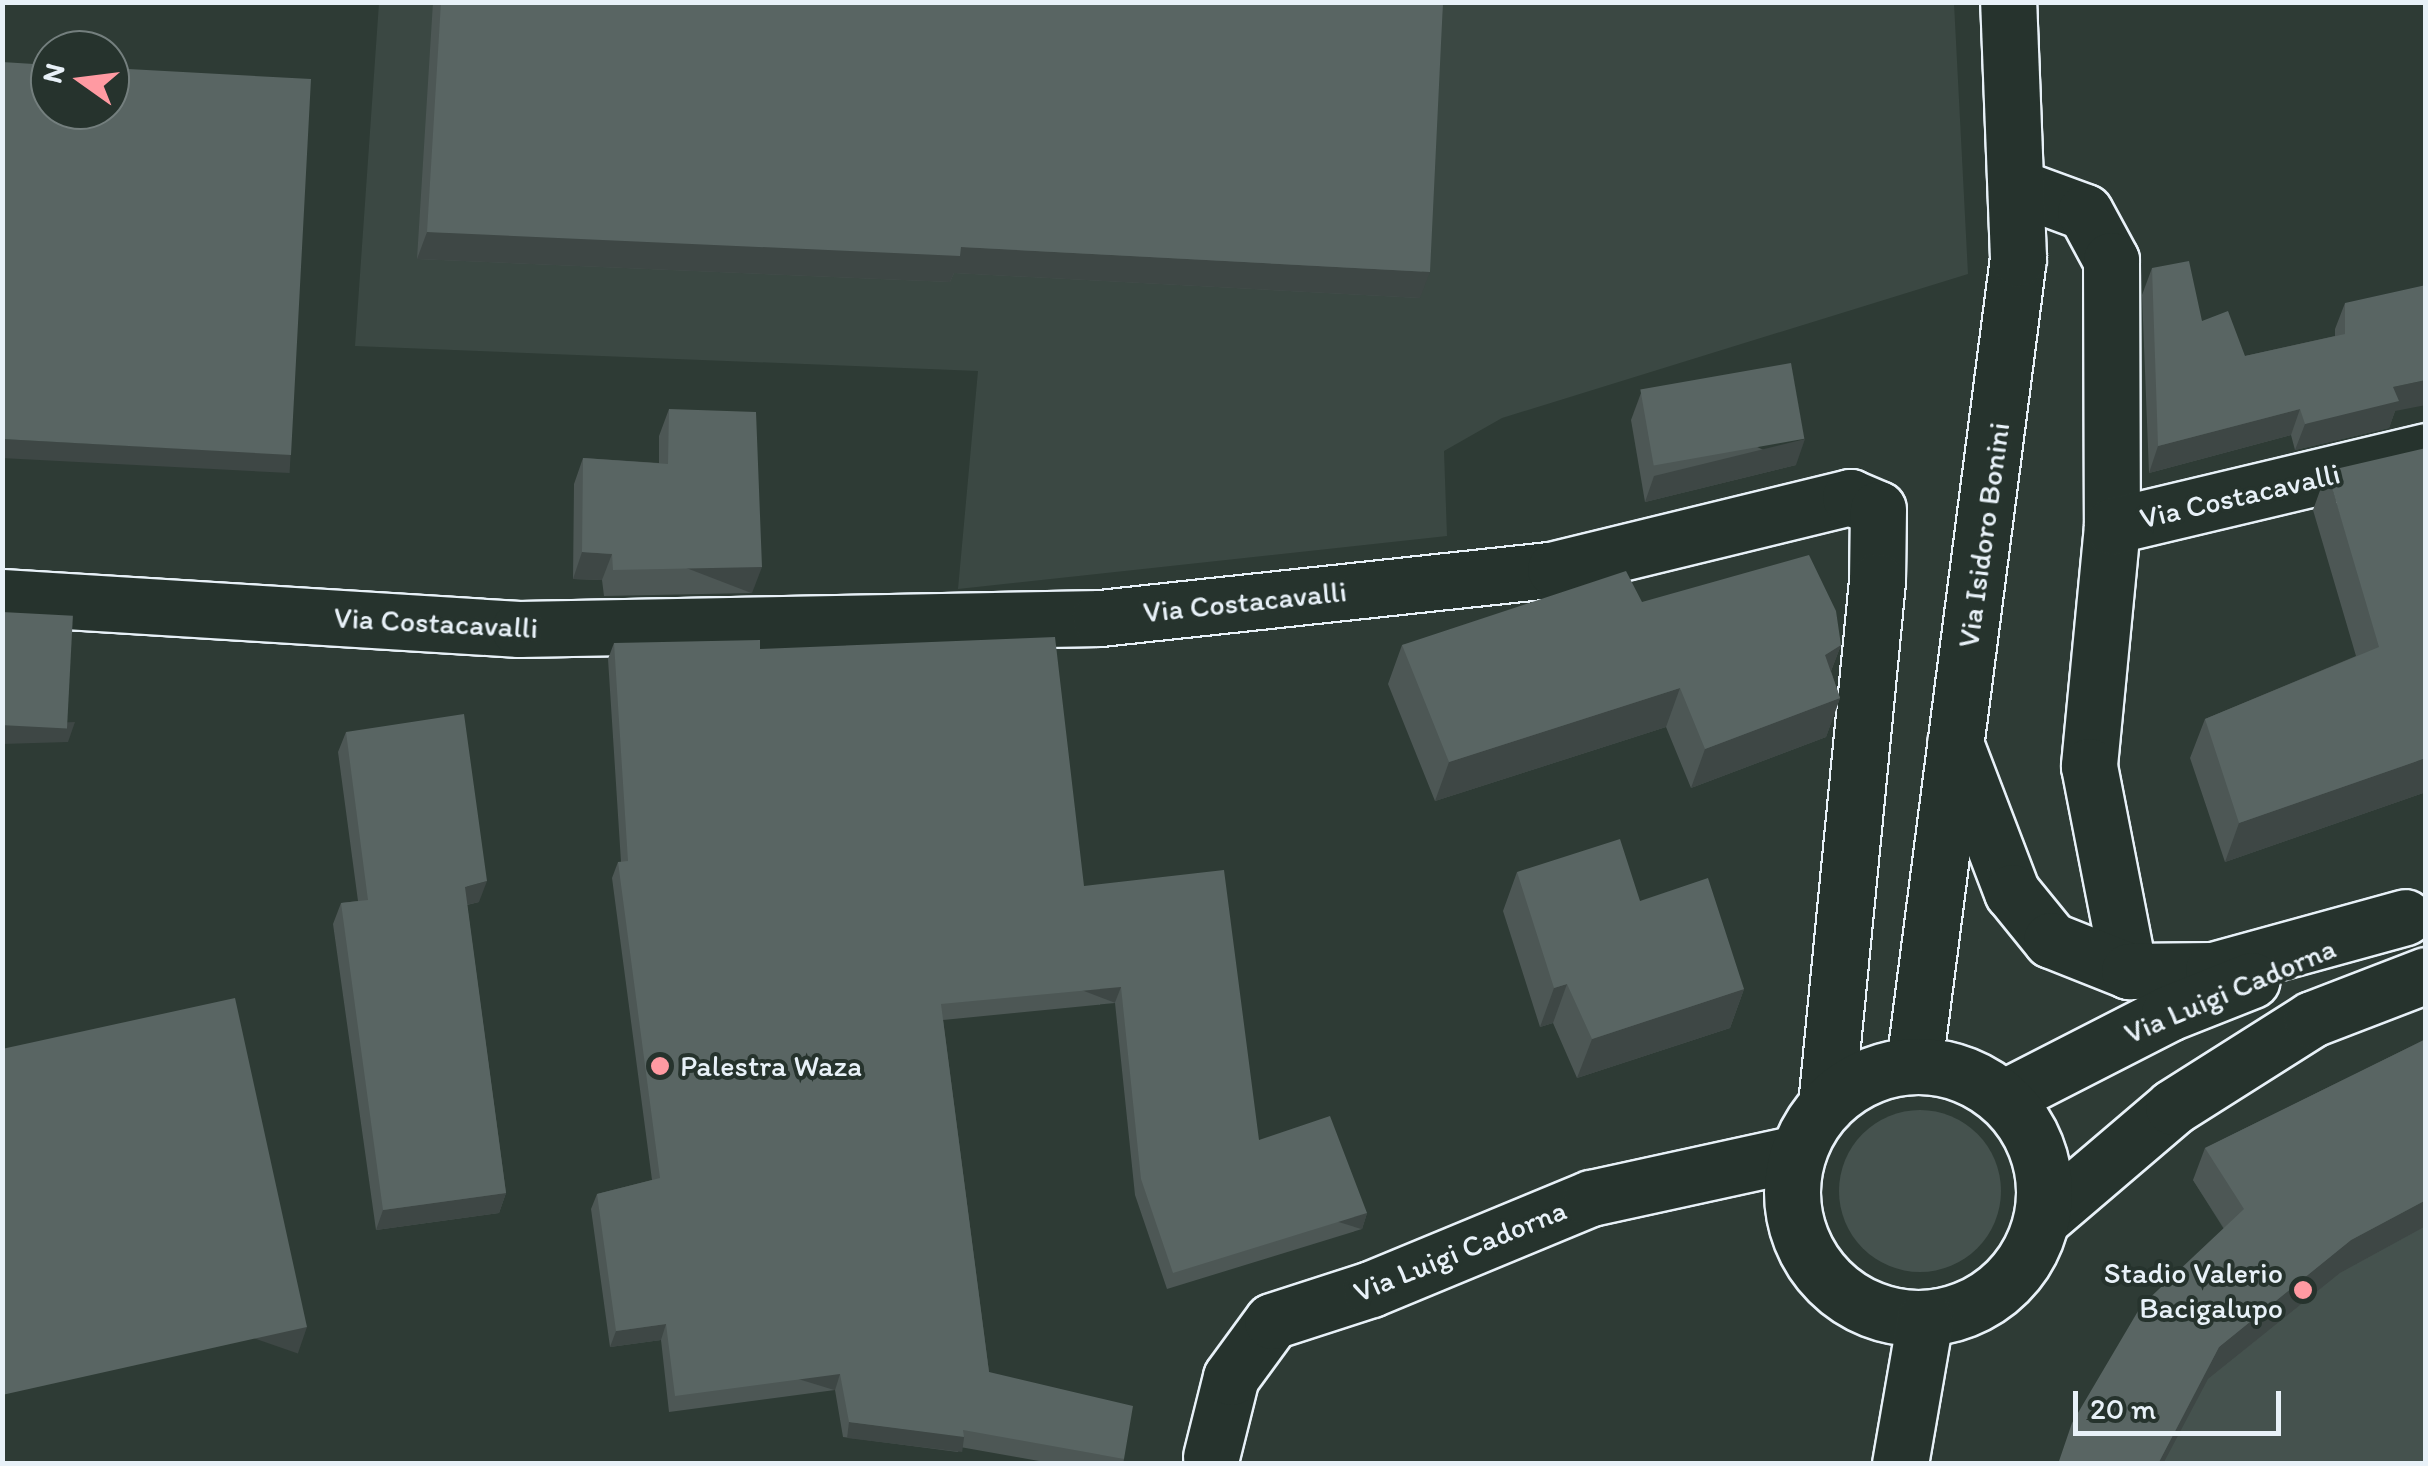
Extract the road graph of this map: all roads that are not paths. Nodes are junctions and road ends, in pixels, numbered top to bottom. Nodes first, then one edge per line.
1 (2008, 2) edge
2 (2017, 188) junction
3 (2426, 451) edge
4 (2112, 526) junction
5 (2, 597) edge
6 (1955, 744) junction
7 (2415, 912) edge
8 (2129, 971) junction
9 (2426, 975) edge
10 (1914, 1065) junction
11 (2003, 1098) junction
12 (1826, 1106) junction
13 (1798, 1153) junction
14 (2042, 1219) junction
15 (1924, 1319) junction
16 (1211, 1458) dead end
17 (1900, 1464) edge

1 - 2 street, Via Isidoro Bonini
2 - 4 street
2 - 6 street, Via Isidoro Bonini
3 - 4 street, Via Costacavalli
4 - 8 street
5 - 12 street, Via Costacavalli
6 - 8 street, Via Luigi Cadorna
6 - 10 street, Via Isidoro Bonini
7 - 8 street, Via Luigi Cadorna
7 - 11 street, Via Luigi Cadorna
9 - 14 street, Via Luigi Cadorna
10 - 11 street
10 - 12 street
11 - 14 street
12 - 13 street
13 - 15 street
13 - 16 street, Via Luigi Cadorna
14 - 15 street
15 - 17 street

